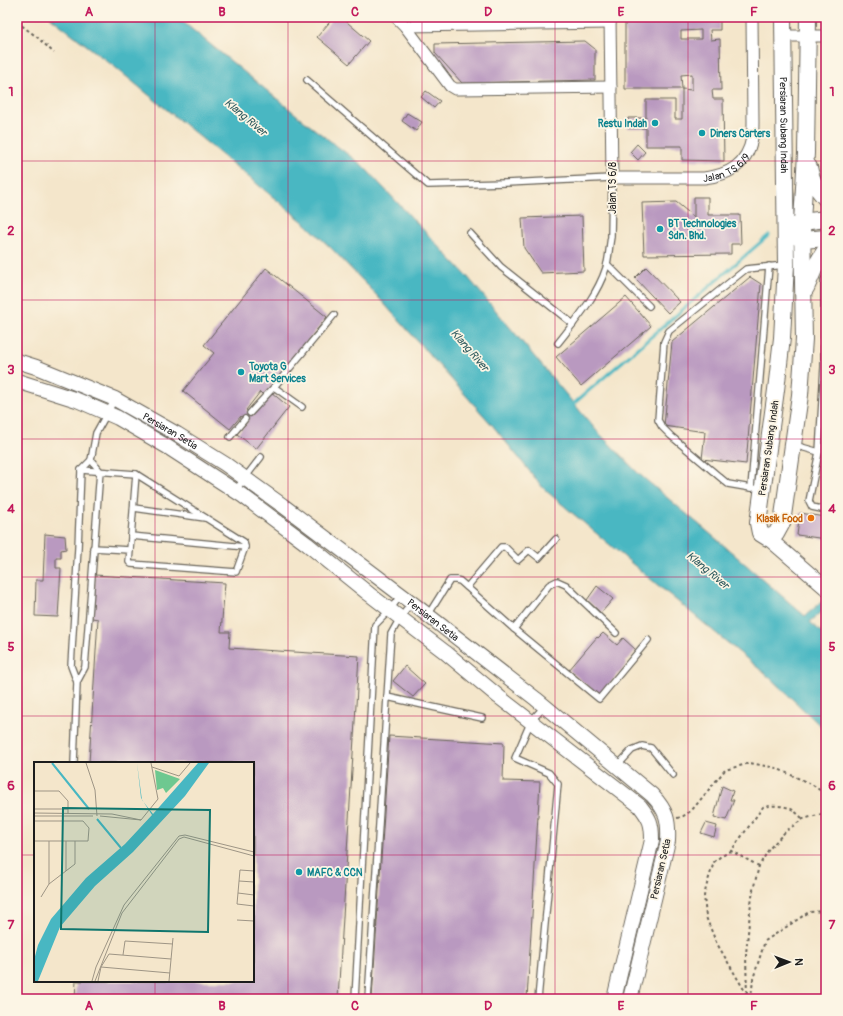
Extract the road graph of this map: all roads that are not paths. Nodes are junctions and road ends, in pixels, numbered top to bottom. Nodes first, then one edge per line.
1 (396, 17) edge
2 (752, 17) edge
3 (783, 17) edge
4 (808, 17) edge
5 (610, 20) edge
6 (473, 21) edge
7 (405, 26) junction
8 (783, 36) junction
9 (808, 36) junction
10 (826, 36) edge
11 (307, 80) dead end
12 (611, 87) junction
13 (806, 153) junction
14 (612, 178) junction
15 (826, 199) edge
16 (826, 219) edge
17 (802, 222) junction
18 (786, 231) junction
19 (470, 233) dead end
20 (826, 238) edge
21 (803, 240) junction
22 (826, 251) edge
23 (607, 264) junction
24 (786, 265) junction
25 (769, 266) junction
26 (826, 277) edge
27 (804, 294) junction
28 (649, 306) dead end
29 (334, 315) dead end
30 (573, 324) junction
31 (558, 343) dead end
32 (17, 361) edge
33 (825, 367) edge
34 (17, 381) edge
35 (274, 387) junction
36 (115, 399) junction
37 (302, 406) dead end
38 (107, 413) junction
39 (250, 413) dead end
40 (245, 419) dead end
41 (230, 437) dead end
42 (792, 445) junction
43 (819, 452) junction
44 (261, 457) dead end
45 (91, 460) junction
46 (80, 470) junction
47 (100, 471) junction
48 (136, 474) junction
49 (244, 478) junction
50 (757, 488) junction
51 (234, 491) junction
52 (134, 508) junction
53 (826, 510) edge
54 (206, 518) junction
55 (132, 536) junction
56 (768, 538) junction
57 (556, 539) dead end
58 (245, 547) junction
59 (94, 548) junction
60 (130, 550) junction
61 (467, 587) junction
62 (826, 588) edge
63 (406, 599) junction
64 (395, 614) junction
65 (428, 615) junction
66 (514, 628) junction
67 (616, 633) dead end
68 (648, 640) dead end
69 (77, 682) junction
70 (387, 697) junction
71 (545, 706) junction
72 (482, 718) dead end
73 (531, 721) junction
74 (74, 762) edge
75 (618, 766) junction
76 (673, 775) dead end
77 (667, 820) junction
78 (651, 823) junction
79 (355, 999) edge
80 (368, 999) edge
81 (538, 999) edge
82 (614, 999) edge
83 (630, 999) edge

1 - 7 street
2 - 14 street, Jalan TS 6/9
3 - 8 main road, Persiaran Subang Indah
4 - 9 main road, Persiaran Subang Indah
5 - 6 street
5 - 12 street, Jalan TS 6/8
6 - 7 street
7 - 12 street
8 - 9 street
8 - 18 main road, Persiaran Subang Indah
9 - 10 street
9 - 13 main road, Persiaran Subang Indah
11 - 14 lane
12 - 14 street, Jalan TS 6/8
13 - 15 main road
13 - 17 main road, Persiaran Subang Indah
14 - 23 lane, Jalan TS 6/8
16 - 17 main road
17 - 18 main road
17 - 21 main road, Persiaran Subang Indah
18 - 21 main road
18 - 24 main road, Persiaran Subang Indah
19 - 30 lane
20 - 21 main road
21 - 27 main road, Persiaran Subang Indah
22 - 27 main road
23 - 28 lane
23 - 30 lane, Jalan TS 6/8
24 - 25 lane
24 - 50 main road, Persiaran Subang Indah
25 - 50 lane
25 - 50 lane
26 - 33 lane
27 - 42 main road, Persiaran Subang Indah
29 - 35 lane
30 - 31 lane, Jalan TS 6/8
32 - 36 street, Persiaran Setia
33 - 43 lane
34 - 38 street, Persiaran Setia
35 - 37 lane
35 - 39 lane
36 - 38 lane
36 - 49 street, Persiaran Setia
38 - 45 lane
38 - 51 street, Persiaran Setia
40 - 41 lane
42 - 43 lane
42 - 56 main road, Persiaran Subang Indah
43 - 53 lane
44 - 49 lane
45 - 46 lane
45 - 47 lane
46 - 47 lane
46 - 69 lane
47 - 48 lane
47 - 59 lane
48 - 52 lane
48 - 54 lane
49 - 51 lane
49 - 63 street, Persiaran Setia
50 - 56 main road, Persiaran Subang Indah
51 - 64 street, Persiaran Setia
52 - 54 lane
52 - 55 lane
54 - 58 lane
55 - 58 lane
55 - 60 lane
56 - 62 street
57 - 61 lane
58 - 60 lane
59 - 60 lane
59 - 69 lane
61 - 65 lane
61 - 66 lane
63 - 64 lane
63 - 64 lane
63 - 65 street, Persiaran Setia
64 - 70 lane
64 - 73 street, Persiaran Setia
64 - 79 lane
65 - 71 street, Persiaran Setia
66 - 67 lane
66 - 68 lane
69 - 74 lane
70 - 72 lane
70 - 80 lane
71 - 73 lane
71 - 75 street, Persiaran Setia
73 - 78 street, Persiaran Setia
73 - 81 lane
75 - 76 lane
75 - 77 street, Persiaran Setia
77 - 78 street
77 - 83 street, Persiaran Setia
78 - 82 street, Persiaran Setia

